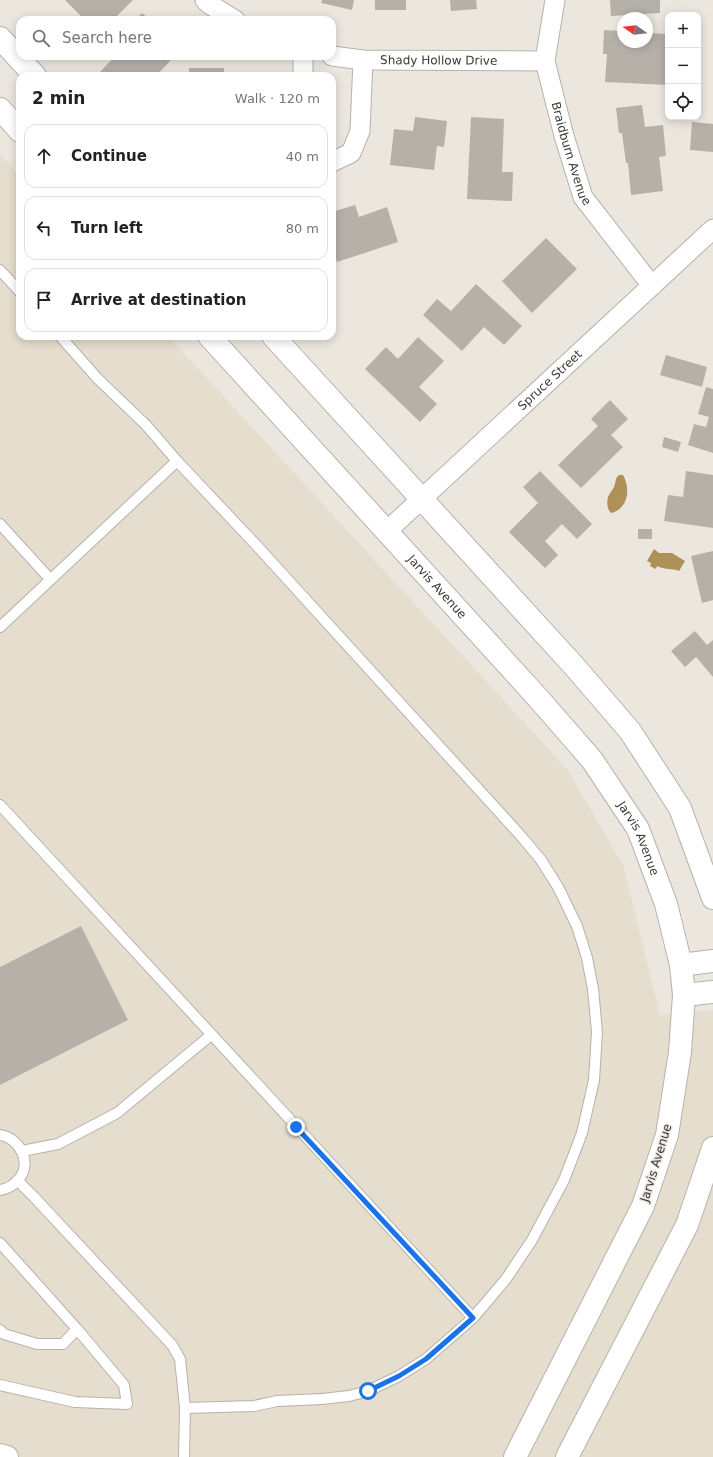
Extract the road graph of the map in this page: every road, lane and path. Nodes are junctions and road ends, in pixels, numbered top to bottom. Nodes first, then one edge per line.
1 (205, 0) edge
2 (555, 0) edge
3 (228, 16) edge
4 (0, 38) edge
5 (16, 55) edge
6 (336, 56) edge
7 (20, 60) edge
8 (303, 60) edge
9 (364, 60) junction
10 (545, 61) junction
11 (31, 72) edge
12 (303, 72) edge
13 (0, 109) edge
14 (16, 127) edge
15 (336, 160) edge
16 (713, 229) edge
17 (0, 270) edge
18 (652, 286) junction
19 (16, 288) edge
20 (64, 340) edge
21 (212, 340) edge
22 (277, 340) edge
23 (177, 461) junction
24 (422, 499) junction
25 (0, 524) edge
26 (387, 531) junction
27 (50, 579) junction
28 (0, 627) edge
29 (0, 805) edge
30 (713, 898) edge
31 (713, 961) edge
32 (681, 965) junction
33 (713, 992) edge
34 (684, 995) junction
35 (211, 1035) junction
36 (0, 1135) edge
37 (713, 1148) edge
38 (22, 1151) junction
39 (18, 1181) junction
40 (0, 1190) edge
41 (0, 1243) edge
42 (473, 1318) junction
43 (77, 1329) junction
44 (0, 1330) edge
45 (0, 1385) edge
46 (185, 1408) junction
47 (0, 1455) edge
48 (7, 1457) edge
49 (184, 1457) edge
50 (514, 1457) edge
51 (567, 1457) edge

1 - 3 street
2 - 10 street, Braidburn Avenue
4 - 5 main road
6 - 9 street, Shady Hollow Drive
7 - 11 main road
8 - 12 street
9 - 10 street, Shady Hollow Drive
9 - 15 street
10 - 18 street, Braidburn Avenue
13 - 14 main road
16 - 18 street, Spruce Street
17 - 19 lane
18 - 24 street, Spruce Street
20 - 23 lane
21 - 26 main road, Jarvis Avenue
22 - 24 main road
23 - 27 lane
23 - 42 lane
24 - 26 street, Spruce Street
24 - 30 main road
25 - 27 lane
26 - 32 main road, Jarvis Avenue
27 - 28 lane
29 - 35 lane
31 - 32 main road
32 - 34 main road, Jarvis Avenue
33 - 34 main road
34 - 50 main road, Jarvis Avenue
35 - 38 lane
35 - 42 lane
36 - 38 lane
37 - 51 main road
38 - 39 lane
39 - 40 lane
39 - 46 lane
41 - 43 lane
42 - 46 lane
43 - 44 lane
43 - 45 lane
46 - 49 lane
47 - 48 main road

